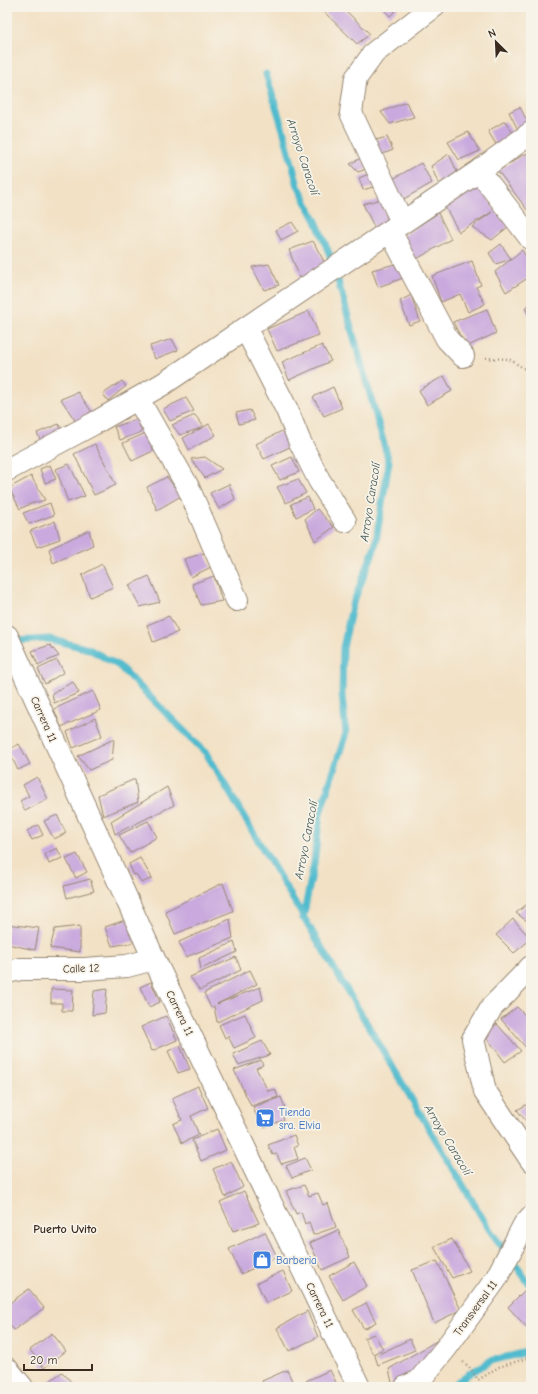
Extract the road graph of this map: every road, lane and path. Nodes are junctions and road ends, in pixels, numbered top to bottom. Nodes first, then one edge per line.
1 (433, 7) edge
2 (531, 132) edge
3 (479, 171) junction
4 (396, 227) junction
5 (531, 239) edge
6 (246, 329) junction
7 (463, 356) joint
8 (531, 373) edge
9 (138, 399) junction
10 (7, 470) edge
11 (345, 521) dead end
12 (237, 600) dead end
13 (7, 636) edge
14 (154, 959) junction
15 (531, 968) edge
16 (7, 972) edge
17 (531, 1160) edge
18 (528, 1221) edge
19 (531, 1357) edge
20 (469, 1368) dead end
21 (7, 1369) edge
22 (22, 1387) edge
23 (359, 1387) edge
24 (406, 1387) edge

1 - 4 street
2 - 3 street
3 - 4 street
3 - 5 street
4 - 6 street
4 - 7 street
6 - 9 street
6 - 11 street
7 - 8 path
9 - 10 street
9 - 12 street
13 - 14 street, Carrera 11
14 - 16 street, Calle 12
14 - 23 street, Carrera 11
15 - 17 street
18 - 24 street, Transversal 11
19 - 20 path
21 - 22 street

